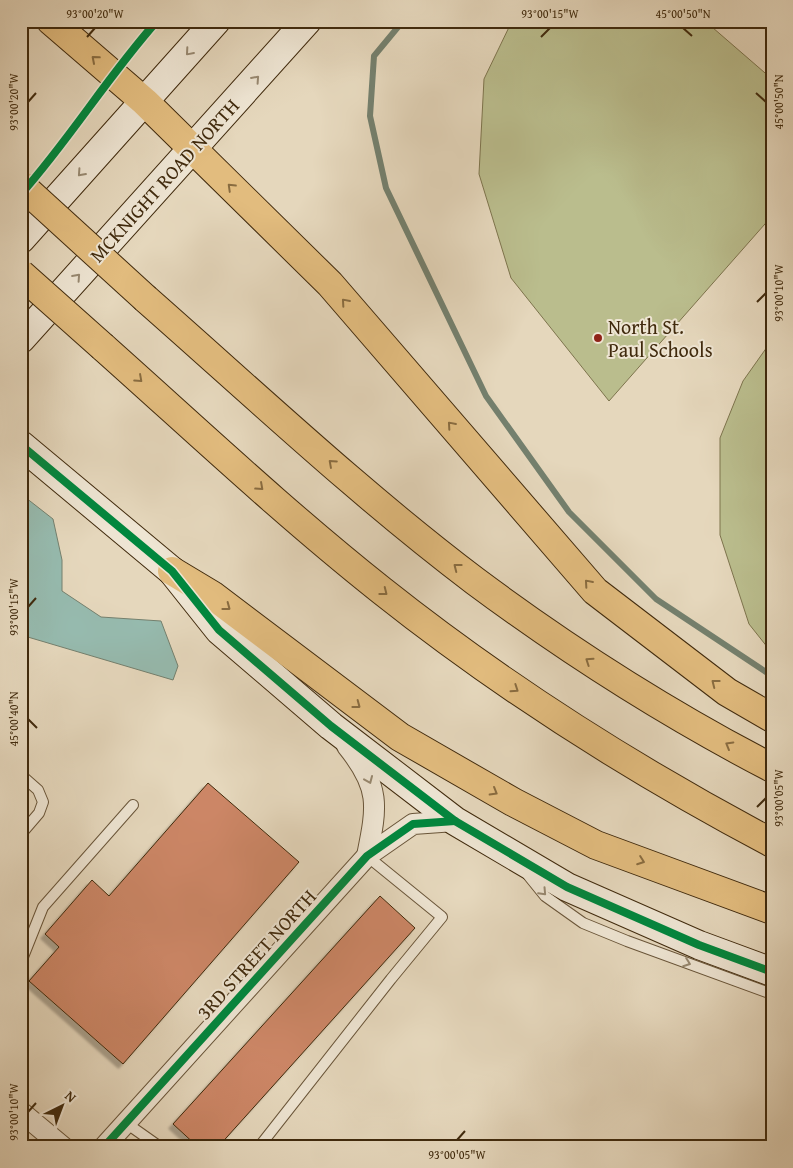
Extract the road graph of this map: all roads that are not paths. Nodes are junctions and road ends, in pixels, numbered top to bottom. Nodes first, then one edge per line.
1 (51, 21) edge
2 (216, 21) edge
3 (307, 21) edge
4 (145, 102) junction
5 (193, 150) junction
6 (21, 185) edge
7 (21, 239) edge
8 (21, 274) edge
9 (21, 339) edge
10 (21, 444) edge
11 (172, 571) junction
12 (772, 718) edge
13 (331, 726) junction
14 (772, 768) edge
15 (21, 774) edge
16 (133, 805) dead end
17 (455, 821) junction
18 (21, 834) edge
19 (772, 842) edge
20 (512, 855) junction
21 (367, 856) junction
22 (772, 910) edge
23 (21, 962) edge
24 (772, 972) edge
25 (772, 994) edge
26 (21, 1112) edge
27 (126, 1123) junction
28 (63, 1147) edge
29 (104, 1147) edge
30 (160, 1147) edge
31 (259, 1147) edge

4 -> 1 highway
2 -> 4 street
5 -> 3 street, MCKNIGHT ROAD NORTH
4 - 5 highway
4 -> 7 street
9 -> 5 street, MCKNIGHT ROAD NORTH
12 -> 5 highway
14 -> 6 highway, bridge
8 -> 19 highway, bridge
10 - 11 street
11 - 13 street
11 -> 22 highway
13 - 17 street
13 -> 21 street
15 - 18 lane
16 - 23 lane
17 - 20 street
17 - 21 street, 3RD STREET NORTH
20 - 24 street
20 -> 25 lane
21 - 27 street, 3RD STREET NORTH
21 - 31 lane
26 - 28 street
27 - 29 street, 3RD STREET NORTH
27 - 30 lane

